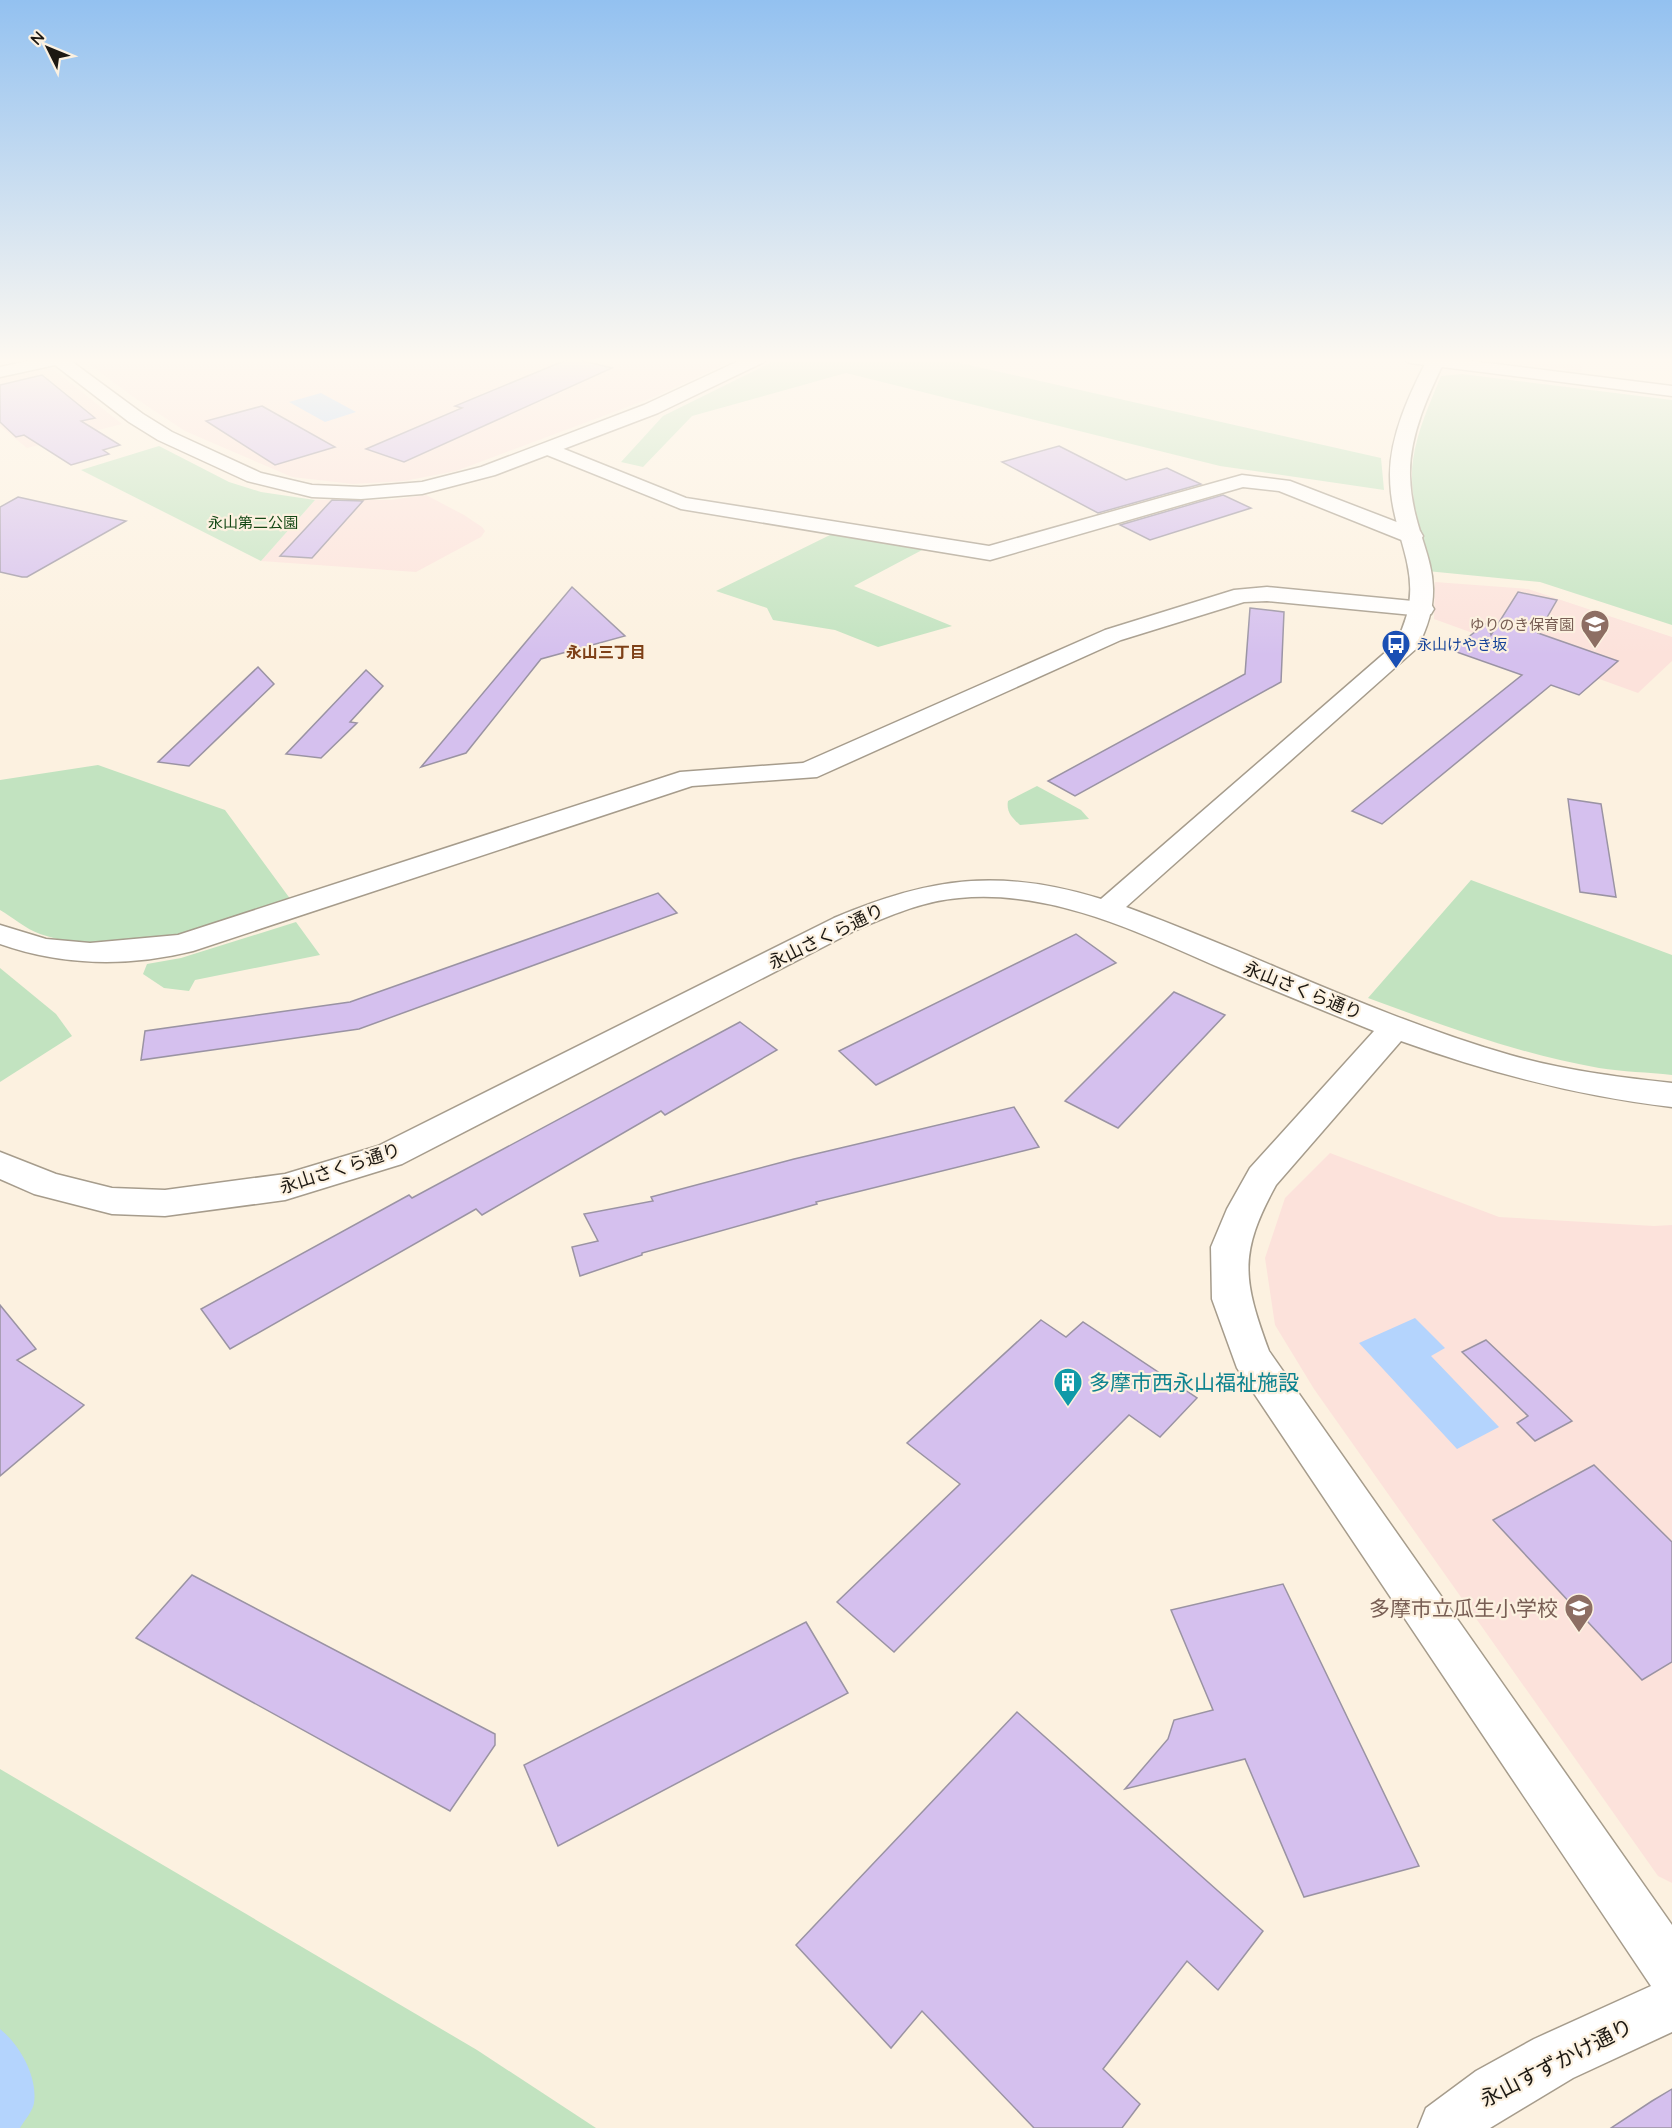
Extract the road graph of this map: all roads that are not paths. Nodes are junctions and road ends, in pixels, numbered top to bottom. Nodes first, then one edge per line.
1 (211, 457) edge
2 (525, 457) edge
3 (569, 457) edge
4 (1402, 457) edge
5 (1412, 536) junction
6 (1424, 609) junction
7 (1107, 909) junction
8 (0, 934) edge
9 (1395, 1028) junction
10 (1672, 1095) edge
11 (0, 1165) edge
12 (1672, 1970) edge
13 (1672, 2004) edge
14 (1446, 2128) edge

1 - 2 street
3 - 5 street
4 - 5 street
5 - 6 street
6 - 7 street
6 - 8 street
7 - 9 street, 永山さくら通り
7 - 11 street, 永山さくら通り
9 - 10 street, 永山さくら通り
9 - 12 street
13 - 14 street, 永山すずかけ通り

